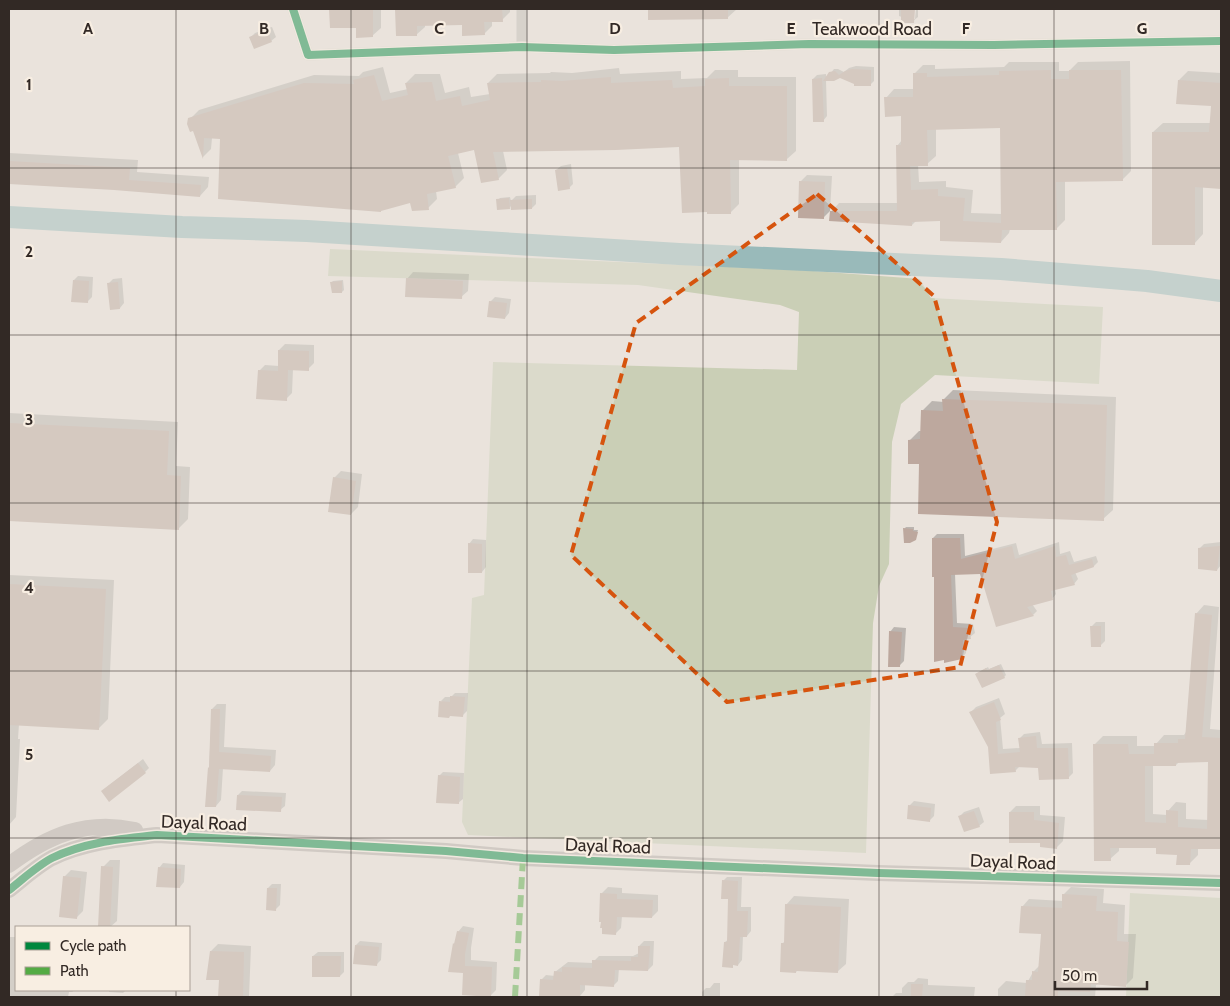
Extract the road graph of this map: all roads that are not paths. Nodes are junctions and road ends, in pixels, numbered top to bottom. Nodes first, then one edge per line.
1 (293, 9) edge
2 (522, 9) edge
3 (1221, 41) edge
4 (522, 47) junction
5 (157, 835) junction
6 (9, 865) edge
7 (1221, 883) edge
8 (9, 890) edge

1 - 4 street, Teakwood Road
2 - 4 street
3 - 4 street, Teakwood Road
5 - 6 street, Dayal Road
5 - 7 street, Dayal Road
5 - 8 street, Dayal Road

